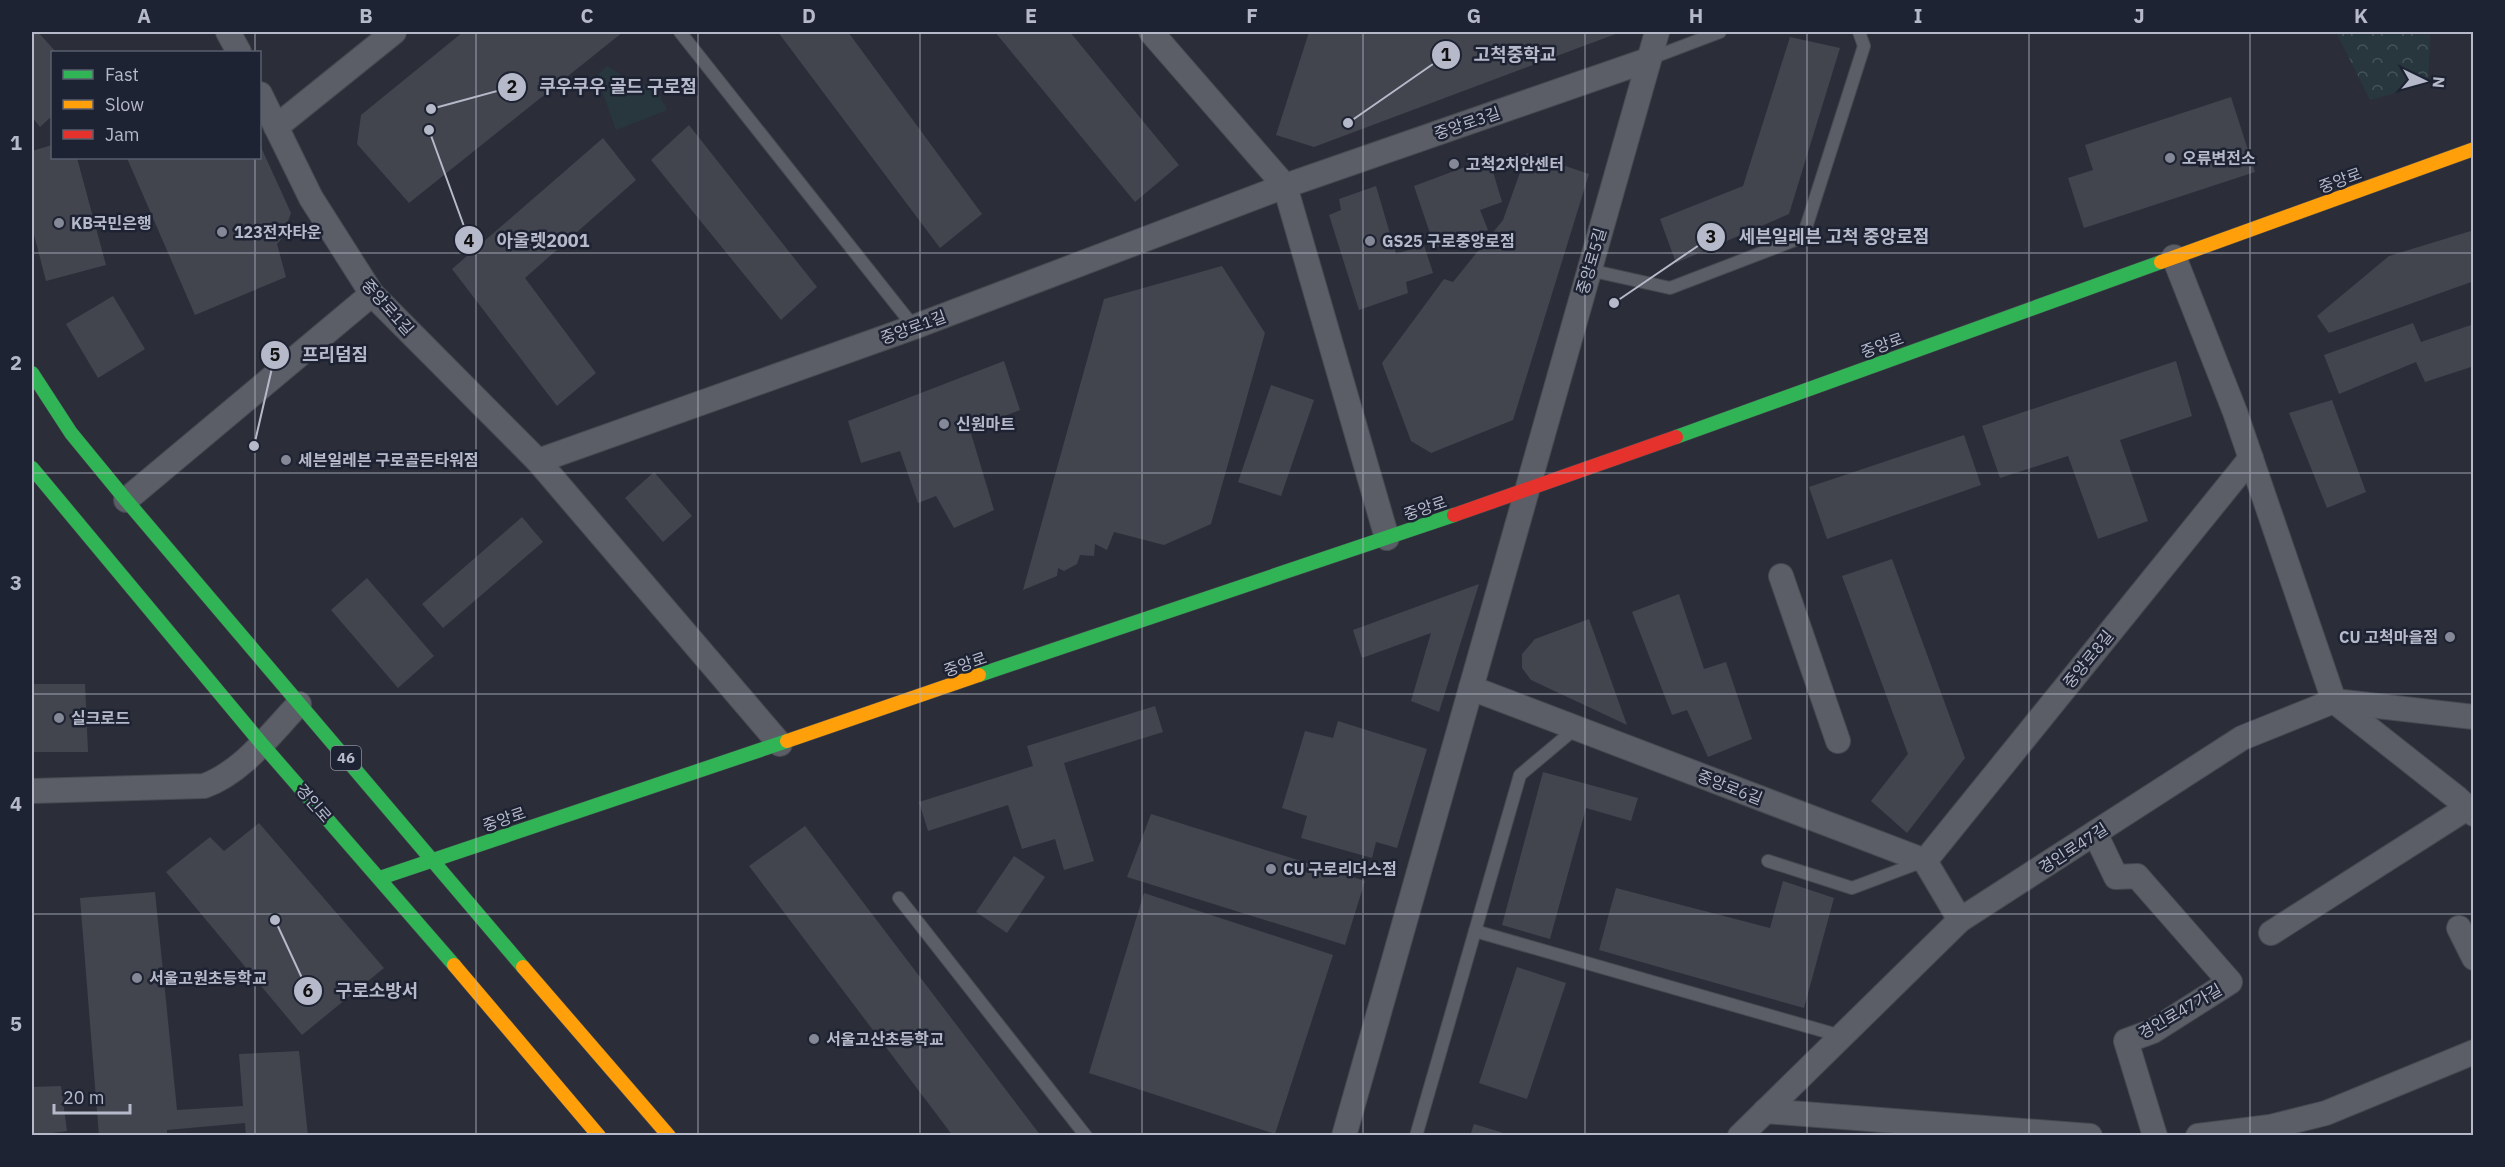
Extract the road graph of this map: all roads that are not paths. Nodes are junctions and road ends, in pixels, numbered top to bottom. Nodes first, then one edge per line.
1 (228, 32) edge
2 (394, 32) edge
3 (680, 32) edge
4 (1151, 32) edge
5 (1657, 32) edge
6 (1720, 32) edge
7 (1859, 32) edge
8 (238, 51) edge
9 (1648, 60) junction
10 (261, 96) edge
11 (276, 127) junction
12 (2474, 149) edge
13 (1286, 186) junction
14 (2174, 257) junction
15 (1589, 270) junction
16 (372, 294) junction
17 (914, 327) junction
18 (32, 373) edge
19 (2251, 458) junction
20 (538, 461) junction
21 (32, 468) edge
22 (1525, 491) junction
23 (126, 500) junction
24 (1387, 538) junction
25 (1781, 576) dead end
26 (1470, 688) junction
27 (2334, 701) junction
28 (299, 704) junction
29 (2474, 717) edge
30 (1576, 728) junction
31 (1838, 741) dead end
32 (261, 742) junction
33 (780, 744) junction
34 (32, 791) edge
35 (2470, 811) edge
36 (2095, 833) junction
37 (434, 860) junction
38 (1768, 861) dead end
39 (1924, 861) junction
40 (380, 878) junction
41 (899, 898) dead end
42 (1960, 920) junction
43 (2459, 928) dead end
44 (1475, 932) junction
45 (2271, 933) dead end
46 (2474, 958) edge
47 (1841, 1036) junction
48 (2474, 1052) edge
49 (1765, 1111) junction
50 (599, 1136) edge
51 (669, 1136) edge
52 (1086, 1136) edge
53 (1344, 1136) edge
54 (1416, 1136) edge
55 (1740, 1136) edge
56 (2090, 1136) edge
57 (2155, 1136) edge
58 (2198, 1136) edge

1 - 8 street
2 - 11 street
3 - 17 lane
4 - 13 street
5 - 9 street, 중앙로5길
6 - 9 lane
7 - 15 lane
9 - 13 street, 중앙로3길
9 - 15 street, 중앙로5길
10 - 11 street, 중앙로1길
11 - 16 street, 중앙로1길
12 - 14 main road, 중앙로
13 - 17 street, 중앙로1길
13 - 24 street
14 - 19 street
14 - 22 main road, 중앙로
15 - 22 street, 중앙로5길
16 - 20 street, 중앙로1길
16 - 23 street
17 - 20 street, 중앙로1길
18 - 23 main road, 46
19 - 27 street
19 - 39 street, 중앙로8길
20 - 33 street, 중앙로1길
21 - 32 main road, 경인로
22 - 24 main road, 중앙로
22 - 26 street
23 - 28 main road, 46
24 - 33 main road, 중앙로
25 - 31 street
26 - 30 street, 중앙로6길
26 - 53 street
27 - 29 street, 경인로47길
27 - 35 street
27 - 36 street, 경인로47길
28 - 32 street
28 - 37 main road, 46
30 - 39 street, 중앙로6길
30 - 44 lane
32 - 34 street
32 - 40 main road, 경인로
33 - 37 main road, 중앙로
35 - 45 street
36 - 42 street, 경인로47길
36 - 57 street, 경인로47가길
37 - 40 main road, 중앙로
37 - 51 main road, 46
38 - 39 lane
39 - 42 street
40 - 50 main road, 경인로
41 - 52 lane
42 - 47 street, 경인로47길
43 - 46 street
44 - 47 lane
44 - 54 lane
47 - 49 street, 경인로47길
48 - 58 street
49 - 55 street, 경인로47길
49 - 56 street

